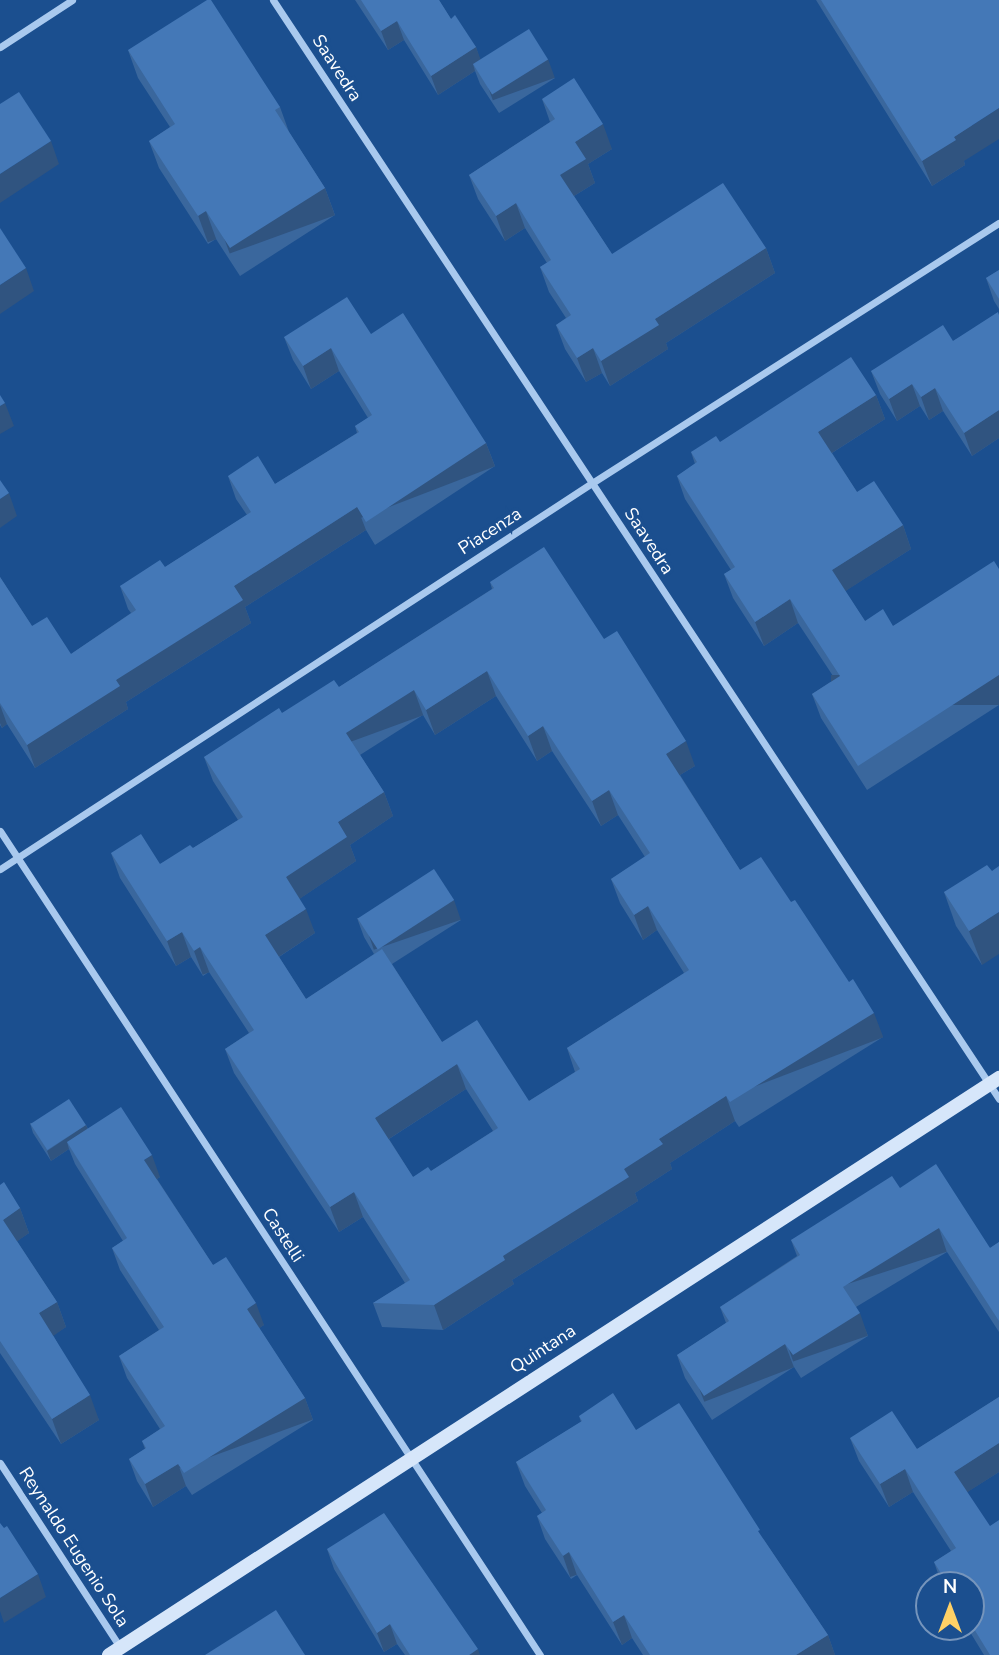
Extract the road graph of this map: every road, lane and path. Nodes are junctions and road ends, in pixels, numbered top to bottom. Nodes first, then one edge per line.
1 (72, 0) edge
2 (273, 0) edge
3 (0, 47) edge
4 (999, 223) edge
5 (592, 483) junction
6 (0, 831) edge
7 (18, 858) junction
8 (0, 869) edge
9 (994, 1081) edge
10 (999, 1099) edge
11 (410, 1458) junction
12 (0, 1463) edge
13 (115, 1651) edge
14 (540, 1655) edge

1 - 3 street
2 - 5 street, Saavedra
4 - 5 street, Piacenza
5 - 7 street, Piacenza
5 - 9 street, Saavedra
6 - 7 street, Castelli
7 - 8 street, Piacenza
7 - 11 street, Castelli
9 - 10 street, Saavedra
9 - 11 main road, Quintana
11 - 13 main road, Quintana
11 - 14 street, Castelli
12 - 13 street, Reynaldo Eugenio Sola

